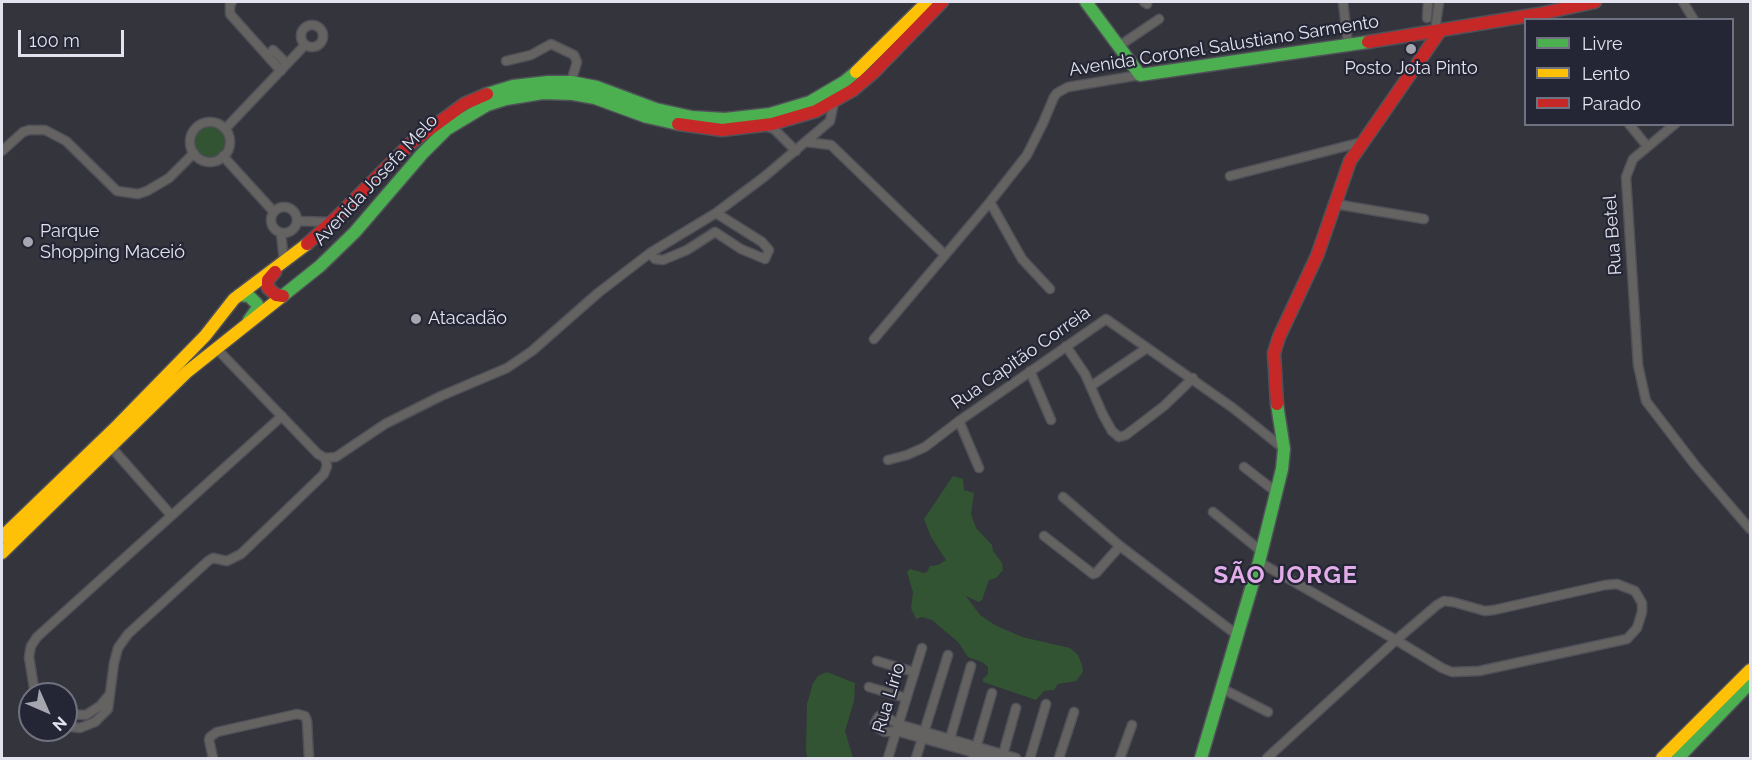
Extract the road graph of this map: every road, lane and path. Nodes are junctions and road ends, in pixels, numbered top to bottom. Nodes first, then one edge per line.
1 (232, 2) edge
2 (927, 2) edge
3 (942, 2) edge
4 (1342, 2) edge
5 (1428, 2) edge
6 (1439, 2) edge
7 (1595, 2) edge
8 (1683, 2) edge
9 (1089, 3) edge
10 (1541, 17) edge
11 (1426, 18) dead end
12 (1693, 18) edge
13 (1159, 19) dead end
14 (1524, 19) edge
15 (1438, 31) junction
16 (1348, 44) junction
17 (305, 45) dead end
18 (1119, 46) junction
19 (506, 61) dead end
20 (284, 67) junction
21 (1140, 75) junction
22 (572, 82) junction
23 (834, 102) junction
24 (830, 121) junction
25 (765, 125) junction
26 (1631, 126) edge
27 (1672, 126) edge
28 (225, 129) junction
29 (806, 142) junction
30 (1362, 142) junction
31 (831, 145) junction
32 (1647, 146) junction
33 (2, 151) edge
34 (796, 151) junction
35 (194, 153) junction
36 (223, 156) junction
37 (1230, 176) dead end
38 (990, 202) junction
39 (1335, 204) junction
40 (273, 211) junction
41 (716, 213) junction
42 (1424, 219) dead end
43 (332, 222) junction
44 (290, 228) junction
45 (306, 244) junction
46 (650, 253) junction
47 (945, 255) junction
48 (283, 262) junction
49 (1050, 289) dead end
50 (239, 295) junction
51 (283, 296) junction
52 (237, 332) junction
53 (874, 339) dead end
54 (1066, 346) junction
55 (216, 348) junction
56 (1147, 348) junction
57 (1030, 371) junction
58 (1193, 378) junction
59 (1091, 386) junction
60 (282, 416) junction
61 (1051, 420) dead end
62 (959, 421) junction
63 (111, 447) junction
64 (1284, 449) junction
65 (325, 458) junction
66 (888, 460) dead end
67 (1244, 467) dead end
68 (979, 468) dead end
69 (1276, 492) junction
70 (1063, 497) dead end
71 (1213, 512) dead end
72 (171, 515) junction
73 (1750, 529) edge
74 (1044, 536) dead end
75 (2, 537) edge
76 (1120, 546) junction
77 (2, 553) edge
78 (1260, 557) junction
79 (1237, 635) junction
80 (1396, 640) junction
81 (922, 648) dead end
82 (948, 655) dead end
83 (877, 661) dead end
84 (971, 666) dead end
85 (1750, 670) edge
86 (914, 672) junction
87 (34, 682) edge
88 (1750, 683) edge
89 (869, 687) dead end
90 (1221, 688) junction
91 (111, 692) junction
92 (992, 693) dead end
93 (906, 698) junction
94 (1046, 704) dead end
95 (1016, 708) dead end
96 (1074, 711) dead end
97 (1268, 712) dead end
98 (78, 715) edge
99 (1132, 725) dead end
100 (78, 728) edge
101 (897, 728) junction
102 (923, 735) junction
103 (949, 742) junction
104 (975, 753) edge
105 (1002, 756) edge
106 (213, 759) edge
107 (309, 759) edge
108 (888, 759) edge
109 (916, 759) edge
110 (993, 759) edge
111 (1016, 759) edge
112 (1030, 759) edge
113 (1059, 759) edge
114 (1120, 759) edge
115 (1201, 759) edge
116 (1267, 759) edge
117 (1662, 759) edge
118 (1678, 759) edge

1 - 20 street
2 - 22 main road, Avenida Josefa Melo
3 - 23 main road, Avenida Josefa Melo
4 - 16 street
5 - 11 street
6 - 15 street
7 - 10 main road, Avenida Coronel Salustiano Sarmento
8 - 12 street
9 - 18 main road
13 - 18 street
14 - 15 main road, Avenida Coronel Salustiano Sarmento
15 - 16 main road, Avenida Coronel Salustiano Sarmento
15 - 30 main road
16 - 21 main road, Avenida Coronel Salustiano Sarmento
17 - 20 street
18 - 21 main road
19 - 22 street
20 - 28 street
21 - 38 street, Avenida Coronel Salustiano Sarmento
22 - 43 main road, Avenida Josefa Melo
23 - 24 street
23 - 25 main road, Avenida Josefa Melo
24 - 29 street
24 - 31 street
25 - 34 street
25 - 51 main road, Avenida Josefa Melo
26 - 32 street
27 - 32 street, Rua Betel
28 - 35 street
28 - 36 street
29 - 31 street
29 - 34 street
30 - 37 street
30 - 39 main road
31 - 47 street
32 - 73 street, Rua Betel
33 - 35 street
34 - 41 street
35 - 36 street
36 - 40 street
38 - 47 street, Avenida Coronel Salustiano Sarmento
38 - 49 street
39 - 42 street
39 - 64 main road
40 - 44 street
40 - 44 street
41 - 46 street
41 - 46 street
43 - 44 street
43 - 45 main road, Avenida Josefa Melo
44 - 45 street
44 - 48 street
45 - 48 main road, Avenida Josefa Melo
46 - 65 street
47 - 53 street, Avenida Coronel Salustiano Sarmento
48 - 50 main road, Avenida Josefa Melo
48 - 51 main road
50 - 52 main road
50 - 75 main road, Avenida Josefa Melo
51 - 52 main road, Avenida Josefa Melo
52 - 55 main road, Avenida Josefa Melo
54 - 56 street, Rua Capitão Correia
54 - 57 street, Rua Capitão Correia
54 - 59 street
55 - 60 street
55 - 63 main road, Avenida Josefa Melo
56 - 58 street, Rua Capitão Correia
56 - 59 street
57 - 61 street
57 - 62 street, Rua Capitão Correia
58 - 59 street
58 - 64 street, Rua Capitão Correia
60 - 65 street
60 - 72 street
62 - 66 street, Rua Capitão Correia
62 - 68 street
63 - 72 street
63 - 77 main road, Avenida Josefa Melo
64 - 69 main road
65 - 91 street
67 - 69 street
69 - 78 main road
70 - 76 street
71 - 78 street
72 - 87 street
74 - 76 street
76 - 79 street
78 - 79 main road
78 - 80 street
79 - 90 main road
80 - 80 street
80 - 116 street
81 - 86 street, Rua Lírio
82 - 102 street
83 - 86 street
84 - 103 street
85 - 117 main road
86 - 93 street, Rua Lírio
88 - 118 main road
89 - 93 street
90 - 97 street
90 - 115 main road
91 - 98 street
91 - 100 street
92 - 104 street
93 - 101 street, Rua Lírio
94 - 112 street
95 - 105 street
96 - 113 street
99 - 114 street
101 - 102 street
101 - 108 street, Rua Lírio
102 - 103 street
102 - 109 street
103 - 104 street
104 - 105 street
104 - 110 street
105 - 111 street
106 - 107 street

